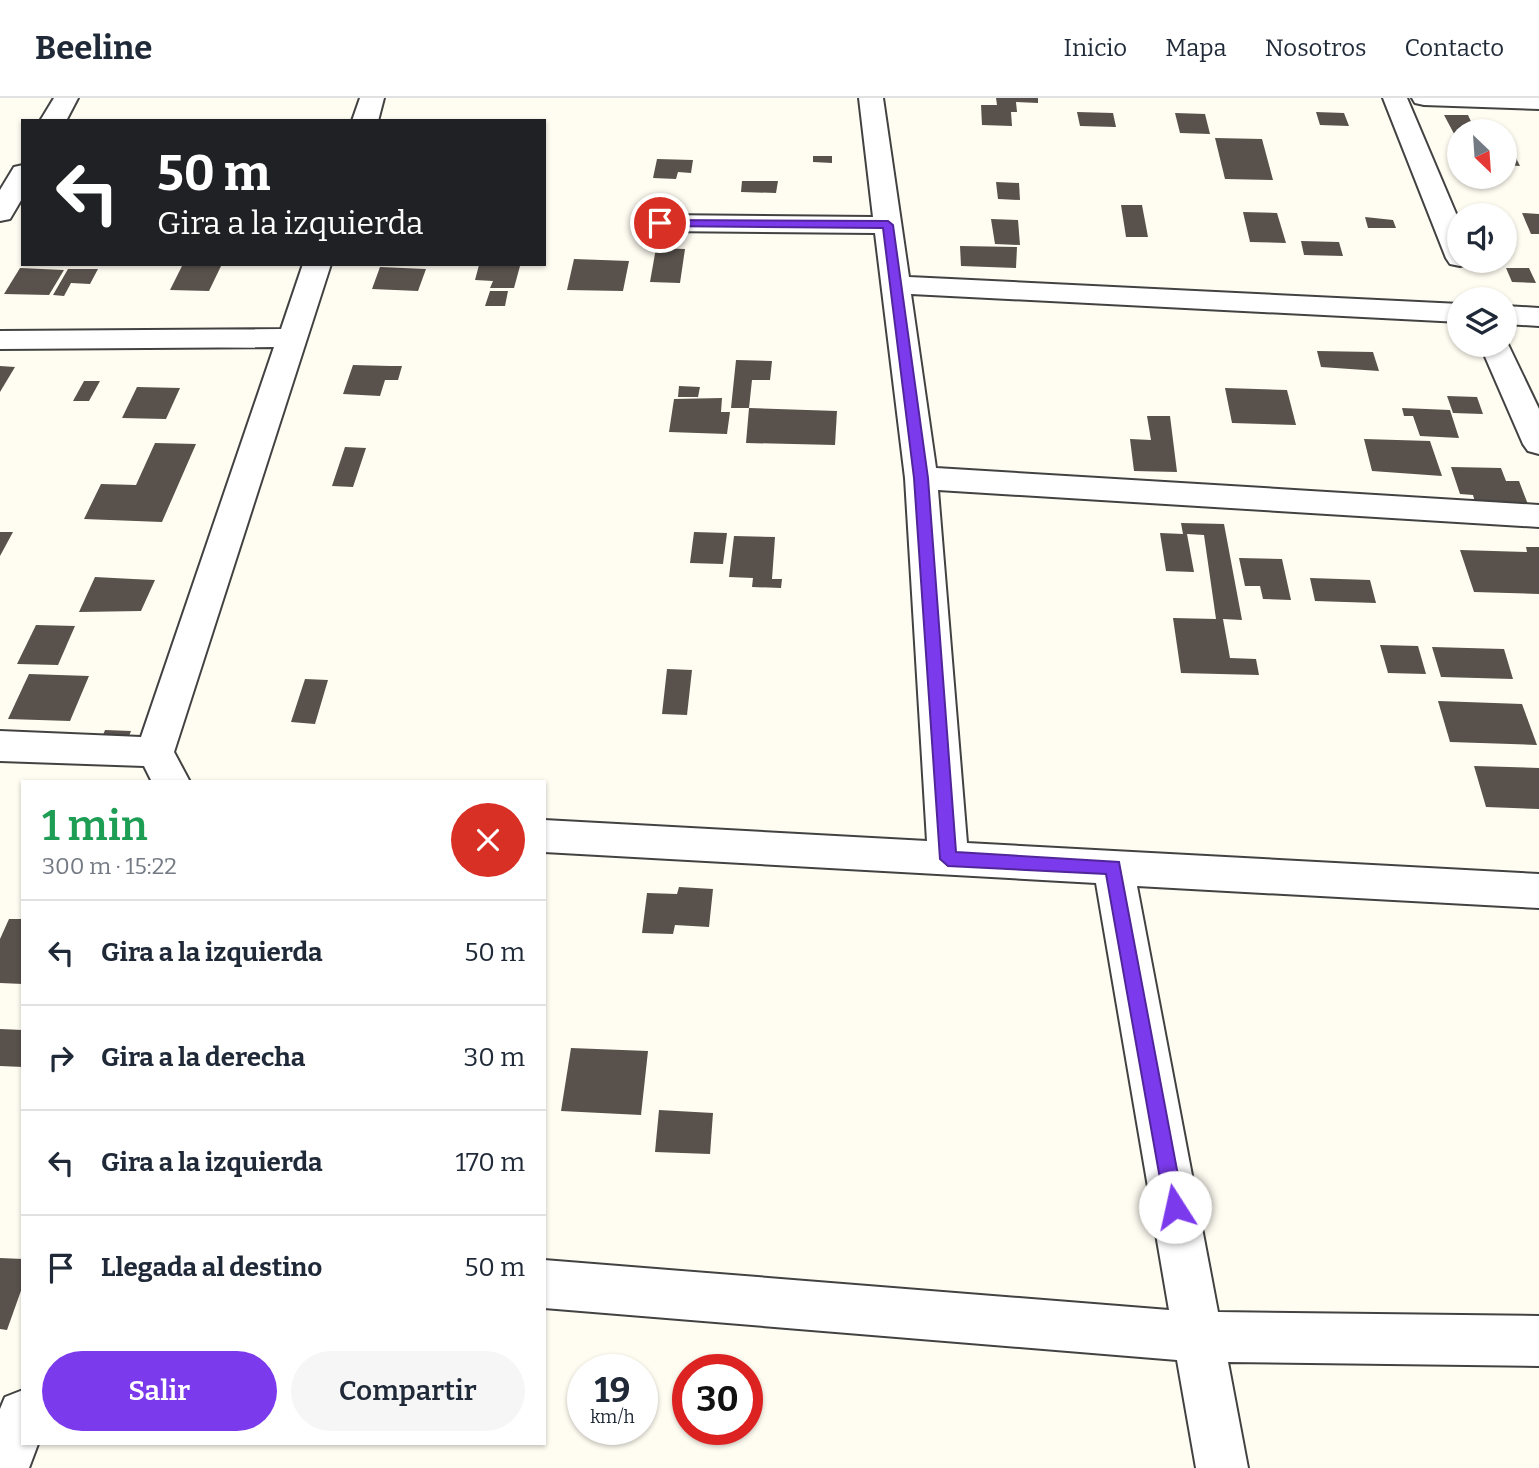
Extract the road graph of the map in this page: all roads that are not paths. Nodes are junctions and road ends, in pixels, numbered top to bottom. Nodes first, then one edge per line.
1 (66, 98) edge
2 (372, 98) edge
3 (871, 98) edge
4 (1395, 98) edge
5 (1424, 98) edge
6 (1539, 102) edge
7 (54, 119) edge
8 (366, 119) edge
9 (21, 176) edge
10 (0, 213) edge
11 (660, 223) dead end
12 (888, 225) junction
13 (1447, 228) edge
14 (316, 266) edge
15 (896, 285) junction
16 (1447, 312) edge
17 (1517, 316) edge
18 (1539, 317) edge
19 (292, 338) junction
20 (0, 340) edge
21 (1500, 357) edge
22 (1539, 444) edge
23 (921, 478) junction
24 (1539, 516) edge
25 (0, 746) edge
26 (163, 767) edge
27 (546, 836) edge
28 (948, 859) junction
29 (1113, 867) junction
30 (1539, 891) edge
31 (546, 1284) edge
32 (1198, 1337) junction
33 (1539, 1341) edge
34 (21, 1420) edge
35 (3, 1468) edge
36 (1222, 1468) edge

1 - 7 street
2 - 8 street
3 - 12 street
4 - 13 street
5 - 6 street
9 - 10 street
11 - 12 street
12 - 15 street
14 - 19 street
15 - 16 street
15 - 23 street
17 - 18 street
19 - 20 street
19 - 26 street
21 - 22 street
23 - 24 street
23 - 28 street
25 - 26 street
27 - 28 street
28 - 29 street
29 - 30 street
29 - 32 street
31 - 32 street
32 - 33 street
32 - 36 street
34 - 35 street

